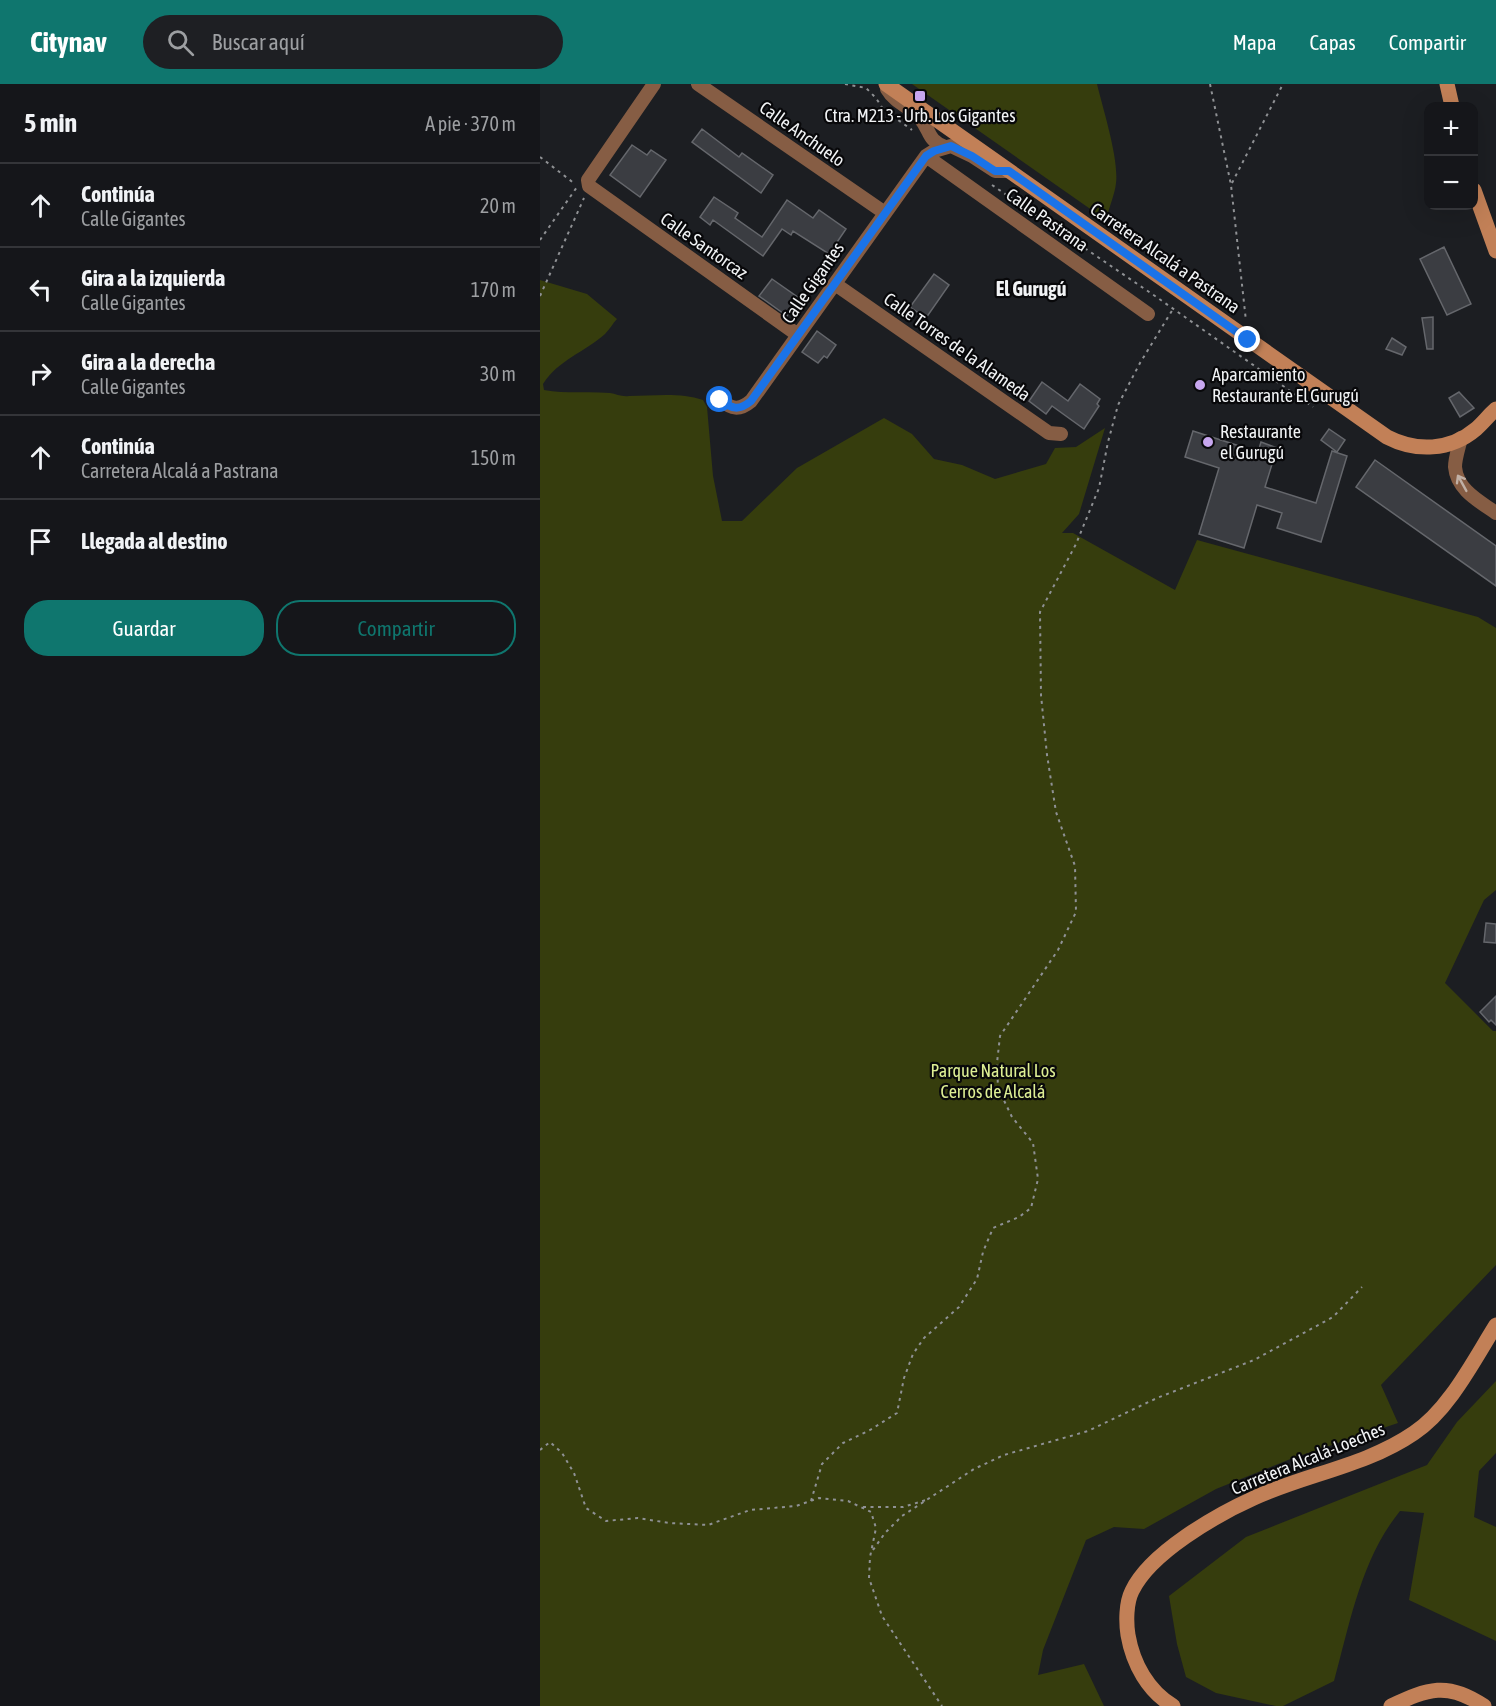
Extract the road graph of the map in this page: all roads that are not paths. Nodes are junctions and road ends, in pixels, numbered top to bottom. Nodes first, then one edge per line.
1 (654, 84) edge
2 (698, 84) edge
3 (886, 84) edge
4 (897, 84) edge
5 (1447, 84) edge
6 (1451, 102) edge
7 (929, 122) junction
8 (954, 132) junction
9 (945, 147) junction
10 (926, 156) junction
11 (1009, 171) junction
12 (1478, 202) edge
13 (885, 213) junction
14 (1487, 225) junction
15 (1496, 242) edge
16 (1496, 251) edge
17 (835, 284) junction
18 (1148, 314) dead end
19 (798, 335) junction
20 (720, 400) dead end
21 (1494, 409) edge
22 (1061, 434) dead end
23 (1461, 438) junction
24 (1496, 513) edge
25 (1496, 1325) edge
26 (1173, 1706) edge
27 (1390, 1706) edge
28 (1484, 1706) edge

1 - 19 street, Calle Santorcaz
2 - 13 street, Calle Anchuelo
3 - 7 main road, Carretera Alcalá a Pastrana
4 - 11 main road
5 - 6 main road
7 - 8 main road, Carretera Alcalá a Pastrana
7 - 9 street
7 - 10 street
8 - 9 street
8 - 11 main road, Carretera Alcalá a Pastrana
9 - 10 street, Calle Gigantes
9 - 11 street
10 - 13 street, Calle Gigantes
10 - 18 street, Calle Pastrana
11 - 23 main road, Carretera Alcalá a Pastrana
12 - 14 main road
13 - 17 street, Calle Gigantes
14 - 15 main road
14 - 16 main road
17 - 19 street, Calle Gigantes
17 - 22 street, Calle Torres de la Alameda
19 - 20 street, Calle Gigantes
21 - 23 main road, Carretera Alcalá a Pastrana
24 -> 23 street
25 - 26 main road, Carretera Alcalá-Loeches
27 - 28 main road

